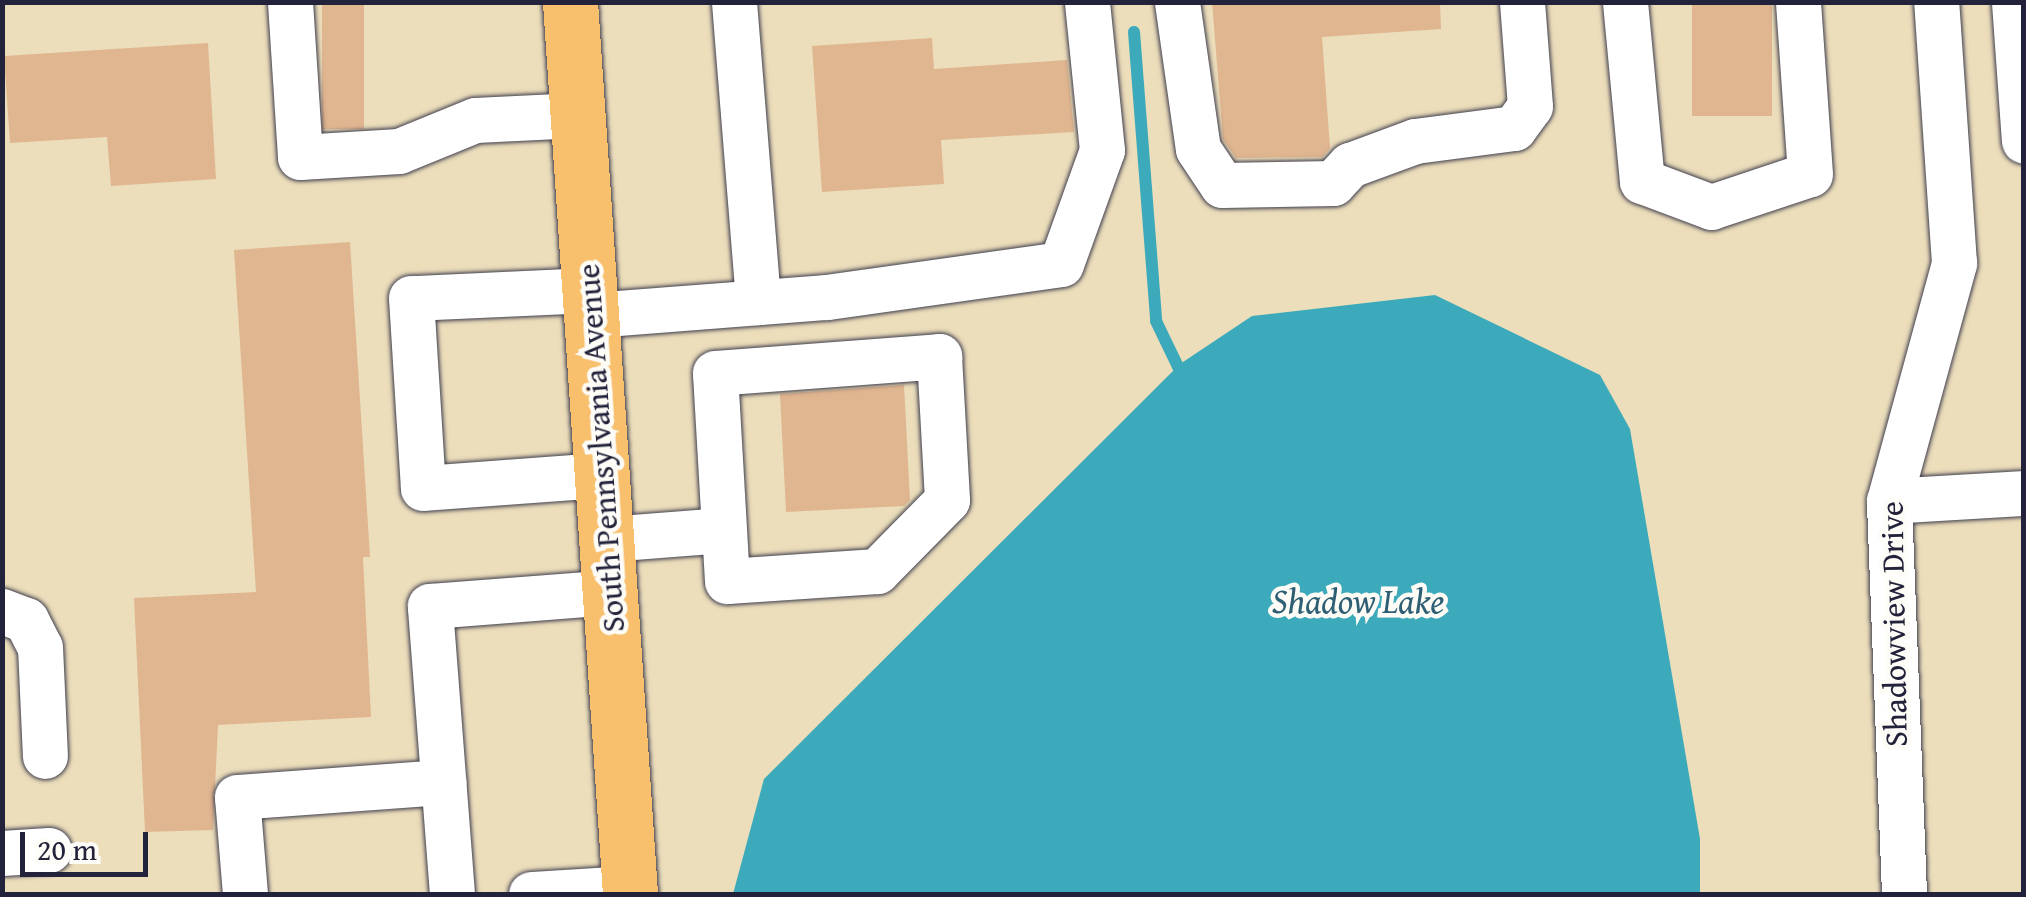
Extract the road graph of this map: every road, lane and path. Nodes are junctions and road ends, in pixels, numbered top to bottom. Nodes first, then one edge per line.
1 (290, 2) edge
2 (570, 2) edge
3 (734, 2) edge
4 (1087, 2) edge
5 (1177, 2) edge
6 (1522, 2) edge
7 (1626, 2) edge
8 (1798, 2) edge
9 (1936, 2) edge
10 (2014, 2) edge
11 (578, 115) junction
12 (2024, 141) edge
13 (591, 302) junction
14 (758, 302) junction
15 (602, 475) junction
16 (2024, 494) edge
17 (1889, 501) junction
18 (724, 530) junction
19 (608, 566) junction
20 (2, 611) edge
21 (45, 756) dead end
22 (444, 782) junction
23 (49, 850) dead end
24 (2, 853) edge
25 (630, 891) edge
26 (245, 894) edge
27 (452, 894) edge
28 (531, 894) edge
29 (1904, 894) edge

1 - 11 street
2 - 11 main road, South Pennsylvania Avenue
3 - 14 street
4 - 14 street
5 - 6 street
7 - 8 street
9 - 17 street, Shadowview Drive
10 - 12 street
11 - 13 main road, South Pennsylvania Avenue
13 - 14 street
13 - 15 main road, South Pennsylvania Avenue
13 - 15 street
15 - 19 main road, South Pennsylvania Avenue
16 - 17 street
17 - 29 street, Shadowview Drive
18 - 18 street
18 - 19 street
19 - 22 street
19 - 25 main road, South Pennsylvania Avenue
20 - 21 street
22 - 26 street
22 - 27 street
23 - 24 street
25 - 28 street

